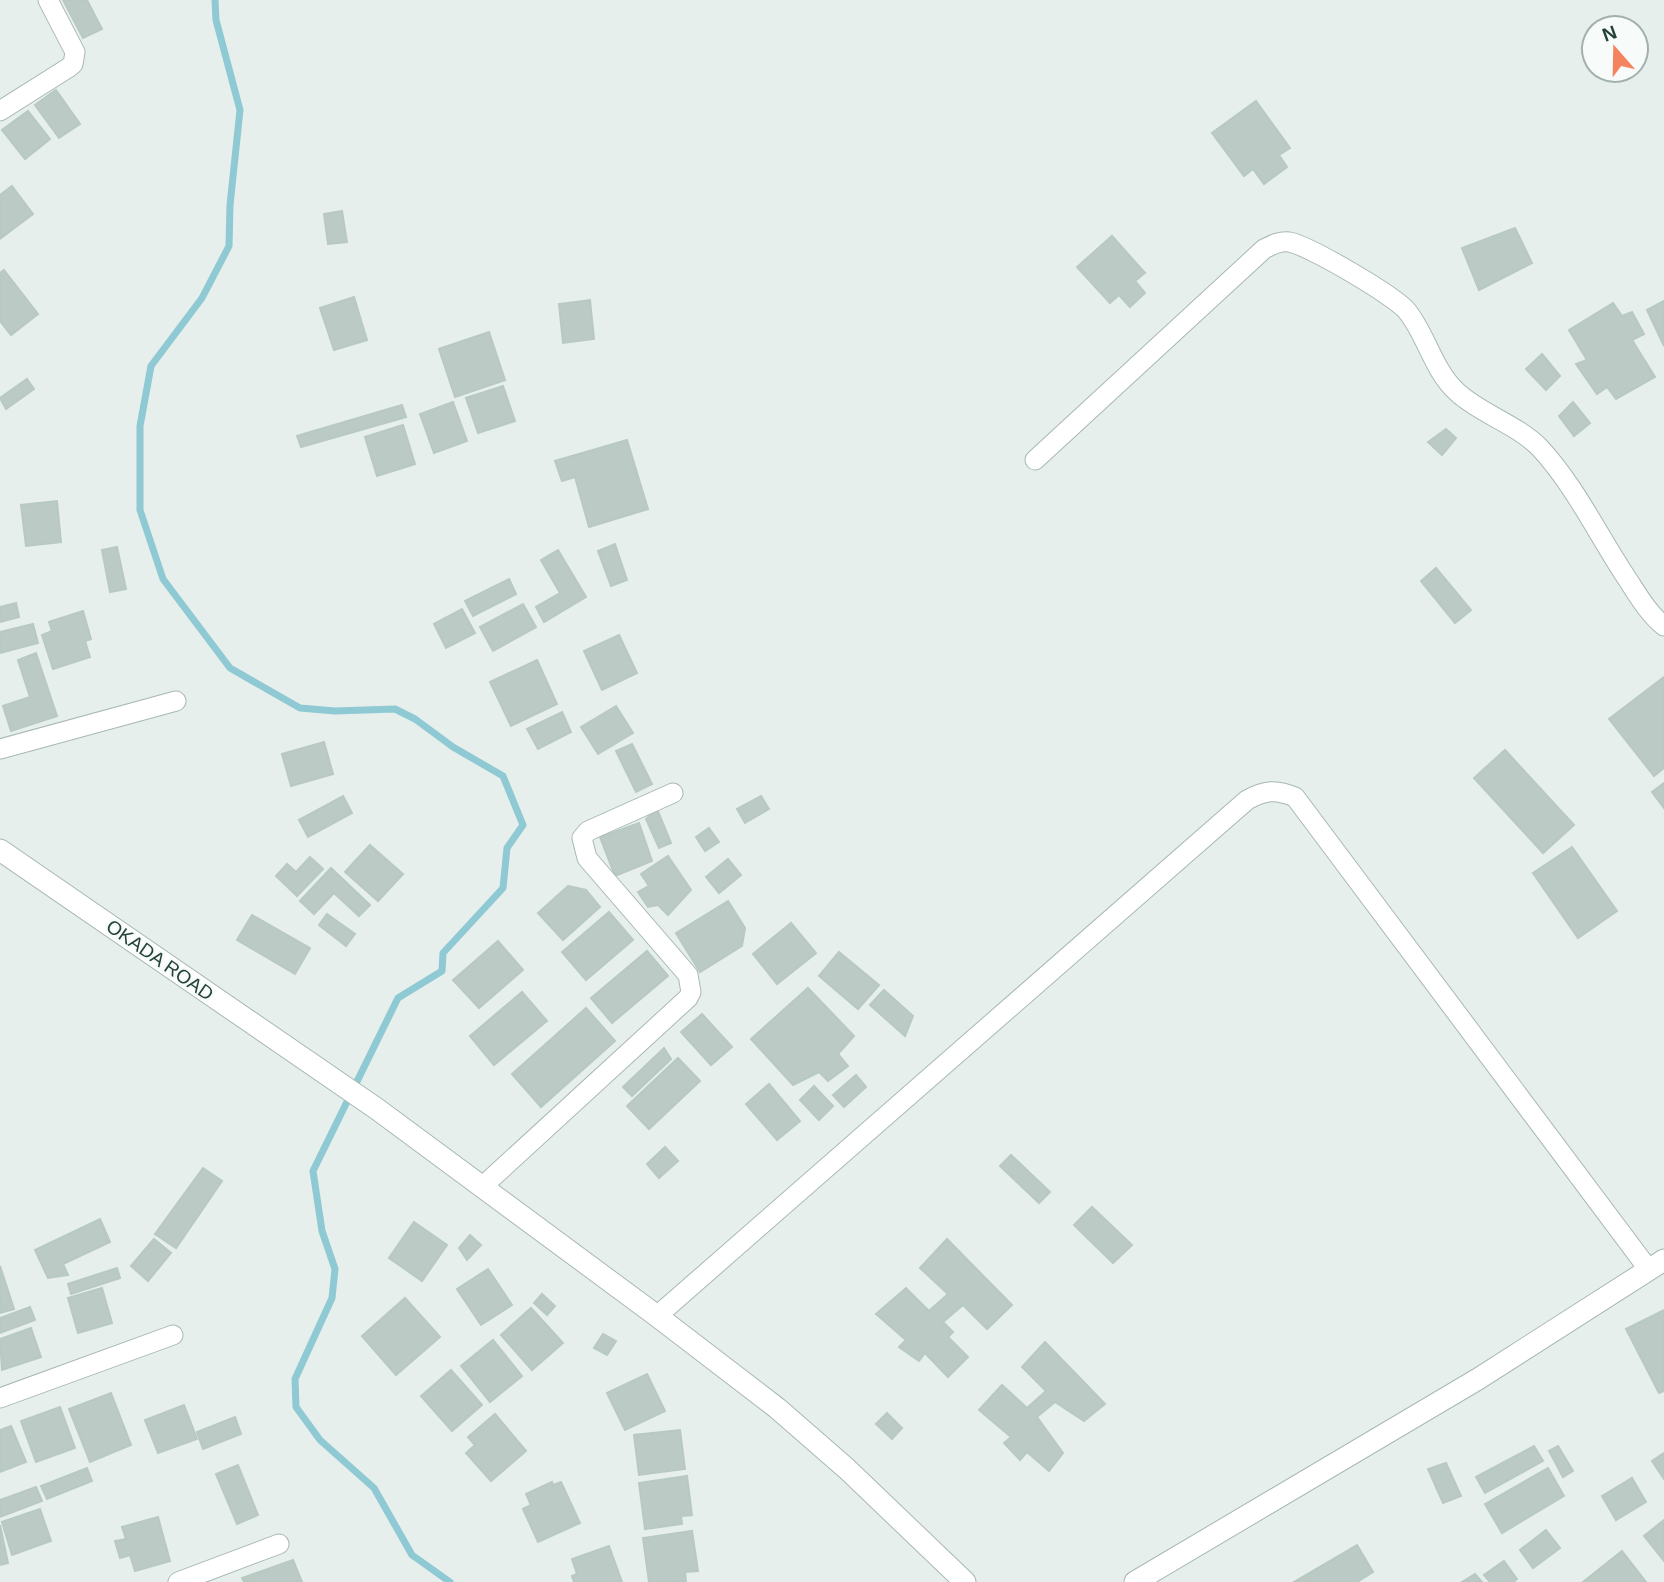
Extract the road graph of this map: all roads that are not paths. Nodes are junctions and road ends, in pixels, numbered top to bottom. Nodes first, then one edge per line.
1 (48, 0) edge
2 (0, 111) edge
3 (1035, 460) dead end
4 (1664, 626) edge
5 (176, 701) dead end
6 (0, 749) edge
7 (673, 793) dead end
8 (0, 850) edge
9 (483, 1186) junction
10 (1657, 1265) edge
11 (657, 1316) junction
12 (173, 1335) dead end
13 (0, 1398) edge
14 (279, 1544) dead end
15 (178, 1582) edge
16 (965, 1582) edge
17 (1135, 1582) edge

1 - 2 street
3 - 4 street
5 - 6 street
7 - 9 street
8 - 9 street, OKADA ROAD
9 - 11 street, OKADA ROAD
10 - 11 street
10 - 17 street
11 - 16 street, OKADA ROAD
12 - 13 street
14 - 15 street

